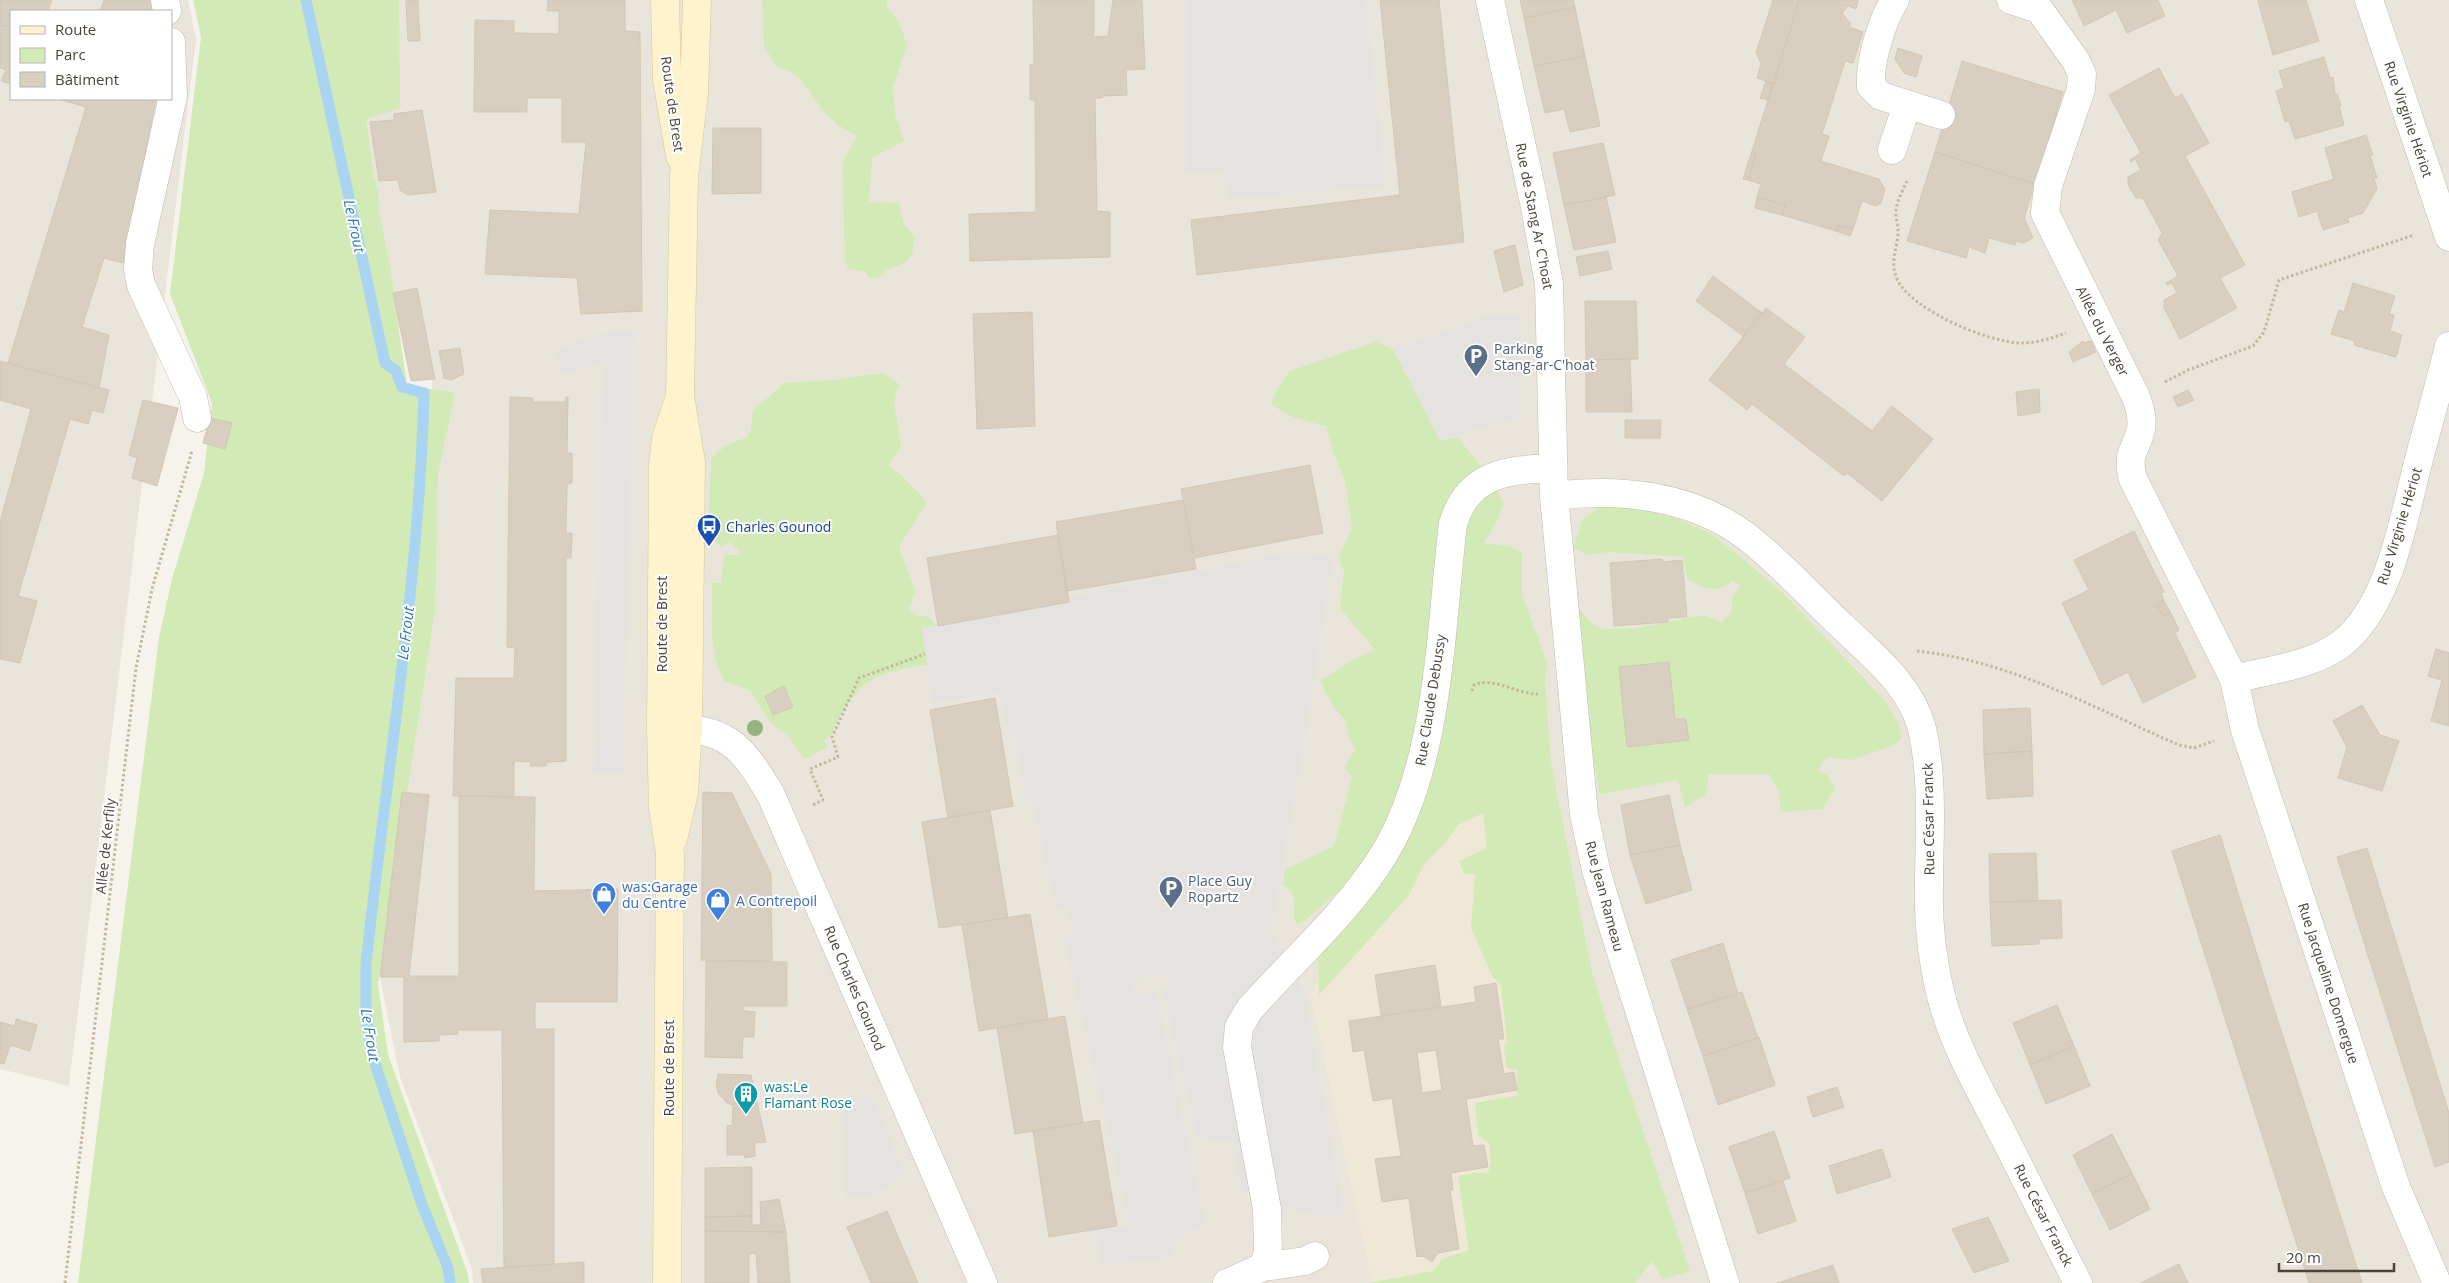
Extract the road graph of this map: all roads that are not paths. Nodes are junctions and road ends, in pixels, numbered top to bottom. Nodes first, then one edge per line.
1 (665, 0) edge
2 (697, 0) edge
3 (1490, 0) edge
4 (1895, 0) edge
5 (2011, 0) edge
6 (2369, 0) edge
7 (172, 69) edge
8 (1907, 105) junction
9 (1941, 115) dead end
10 (1892, 150) road end
11 (684, 177) junction
12 (2449, 237) edge
13 (2449, 346) edge
14 (680, 396) junction
15 (197, 418) road end
16 (1553, 468) junction
17 (1554, 496) junction
18 (2234, 679) junction
19 (661, 728) junction
20 (688, 728) junction
21 (670, 853) junction
22 (1316, 1256) dead end
23 (1263, 1267) junction
24 (666, 1283) edge
25 (982, 1283) edge
26 (1227, 1283) edge
27 (1725, 1283) edge
28 (2078, 1283) edge
29 (2437, 1283) edge

1 - 11 main road, Route de Brest
2 - 11 main road, Route de Brest
3 - 16 street, Rue de Stang Ar C'hoat
4 - 8 street
5 - 18 street, Allée du Verger
6 - 12 street, Rue Virginie Hériot
7 - 15 street
8 - 9 street
8 - 10 street
11 - 14 main road, Route de Brest
13 - 18 street, Rue Virginie Hériot
14 - 19 main road, Route de Brest
14 - 20 main road, Route de Brest
16 - 17 street, Rue de Stang Ar C'hoat
16 - 23 street, Rue Claude Debussy
17 - 27 street, Rue Jean Rameau
17 - 28 street, Rue César Franck
18 - 29 street, Rue Jacqueline Domergue
19 - 20 street, Rue Charles Gounod
19 - 21 main road, Route de Brest
20 - 21 main road, Route de Brest
20 - 25 street, Rue Charles Gounod
21 - 24 main road, Route de Brest
22 - 23 street
23 - 26 street

